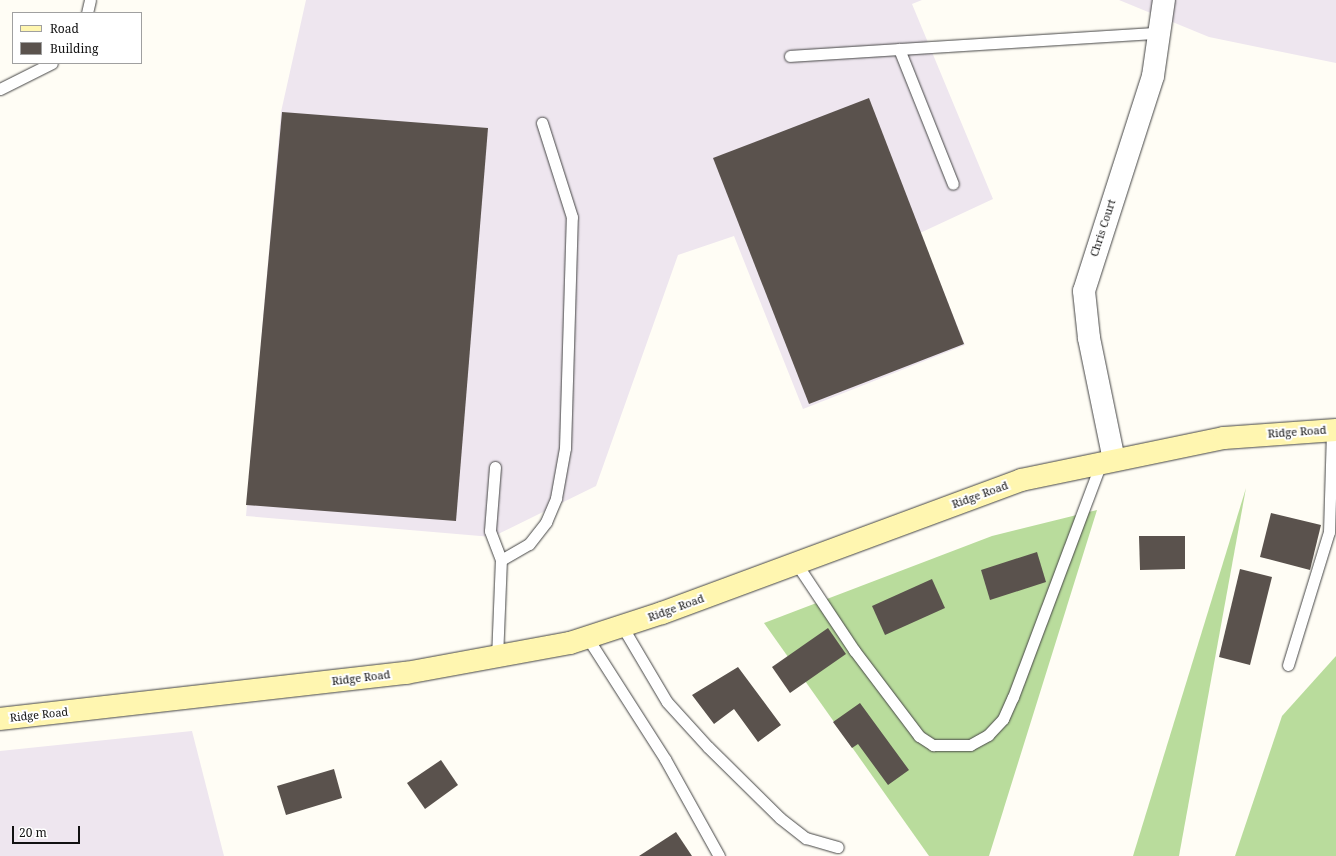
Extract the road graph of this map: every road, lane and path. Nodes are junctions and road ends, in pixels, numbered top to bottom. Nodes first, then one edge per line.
1 (90, 0) edge
2 (1164, 0) edge
3 (87, 12) edge
4 (1160, 33) junction
5 (899, 49) junction
6 (790, 56) dead end
7 (50, 64) edge
8 (0, 89) edge
9 (542, 123) dead end
10 (953, 184) dead end
11 (1334, 430) edge
12 (1108, 462) junction
13 (495, 468) dead end
14 (501, 560) junction
15 (796, 563) junction
16 (622, 626) junction
17 (587, 637) junction
18 (496, 658) junction
19 (1288, 665) dead end
20 (0, 719) edge
21 (838, 847) dead end
22 (719, 856) edge

1 - 3 lane
2 - 4 street, Chris Court
4 - 5 lane
4 - 12 street, Chris Court
5 - 6 lane
5 - 10 lane
7 - 8 lane
9 - 14 lane
11 - 12 street, Ridge Road
11 - 19 lane
12 - 15 street, Ridge Road
12 - 15 lane
13 - 14 lane
14 - 18 lane
15 - 16 street, Ridge Road
16 - 17 street, Ridge Road
16 - 21 lane
17 - 18 street, Ridge Road
17 - 22 lane
18 - 20 street, Ridge Road

